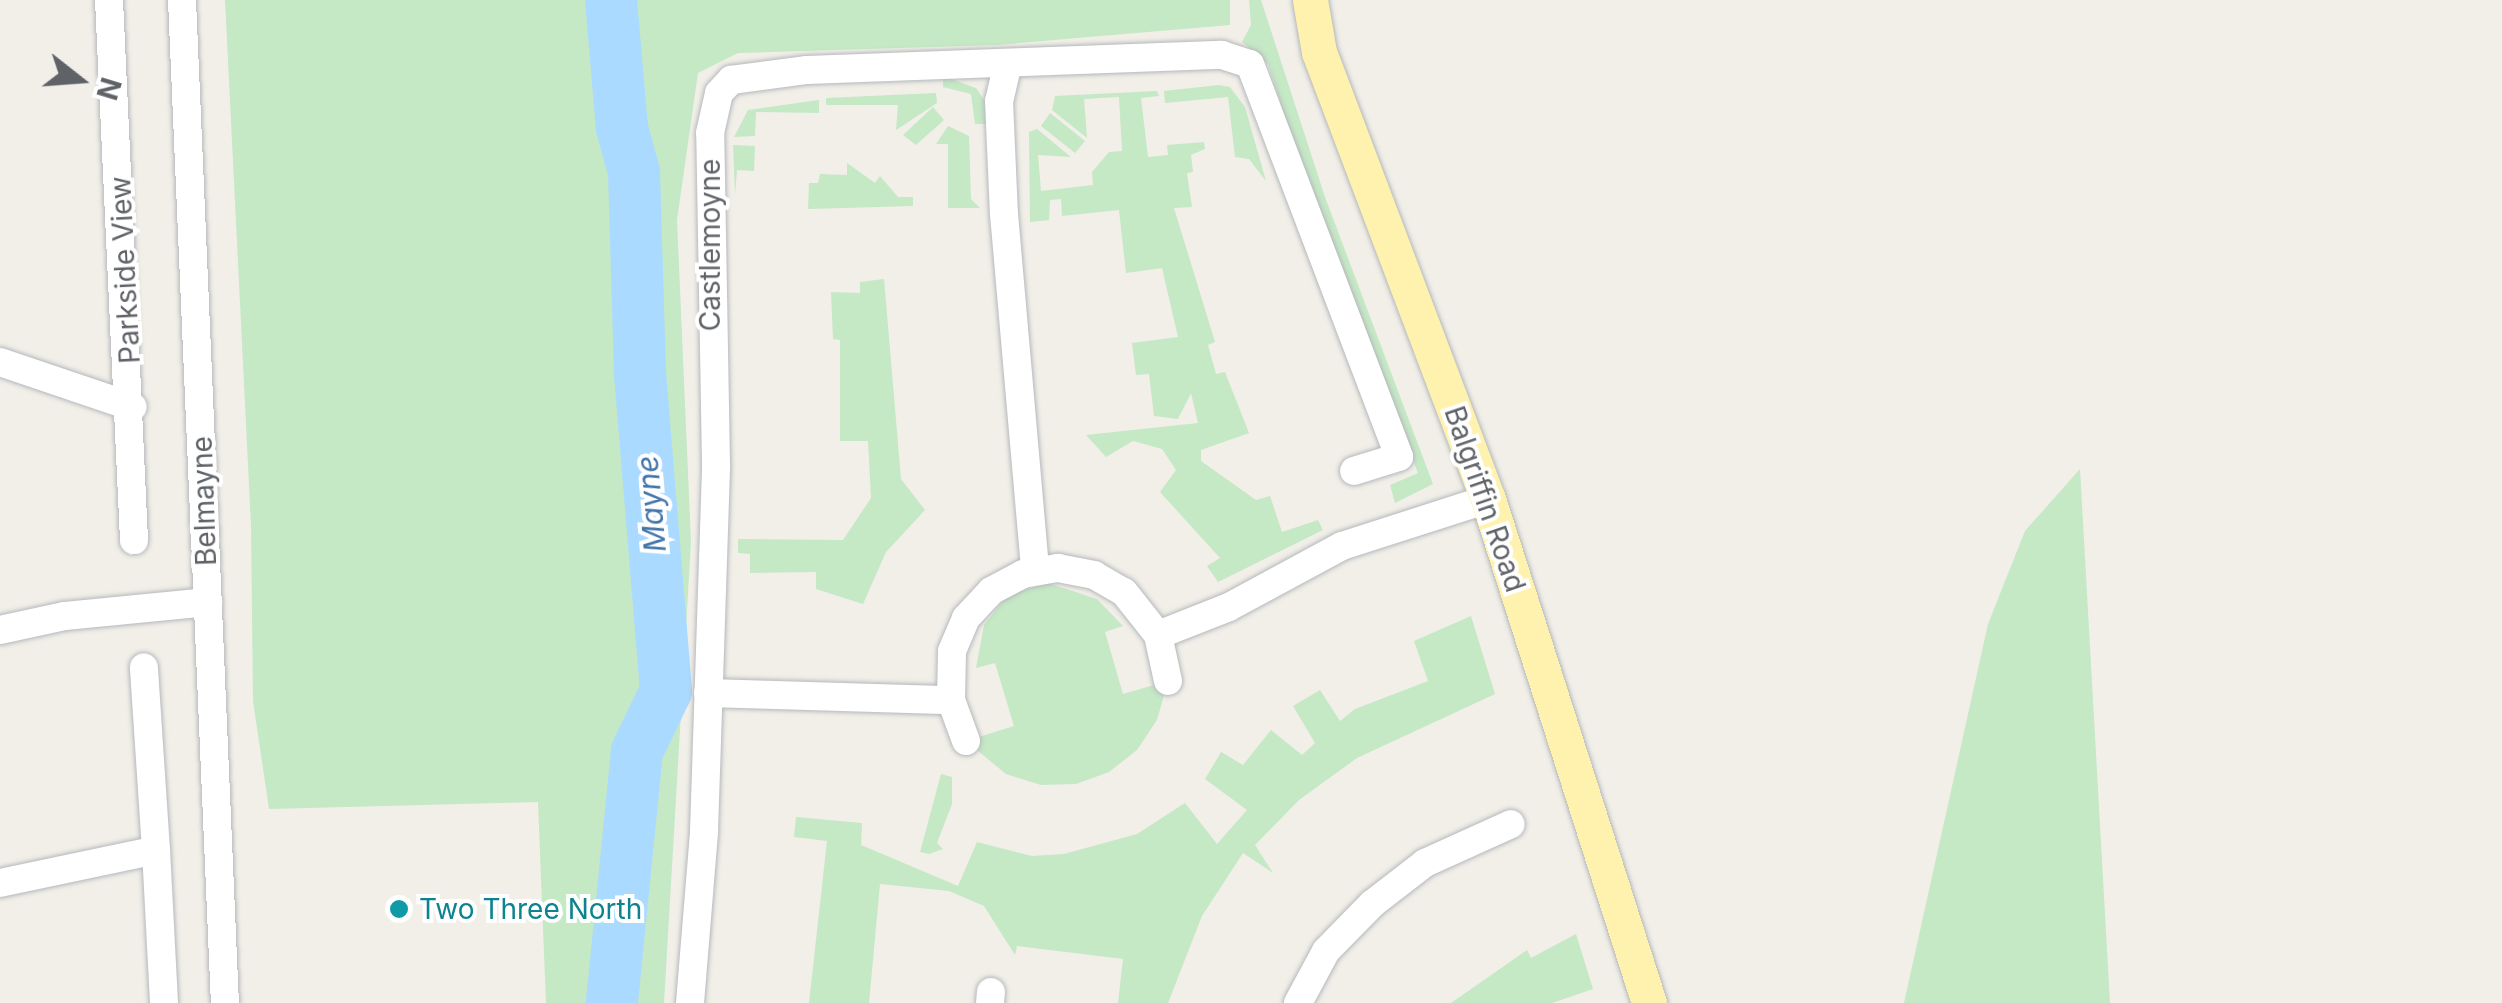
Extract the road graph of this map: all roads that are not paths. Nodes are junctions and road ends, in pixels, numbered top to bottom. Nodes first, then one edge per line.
1 (109, 0) edge
2 (182, 0) edge
3 (1310, 0) edge
4 (1006, 67) junction
5 (0, 362) edge
6 (132, 407) junction
7 (1354, 471) dead end
8 (1488, 499) junction
9 (134, 540) dead end
10 (1034, 571) junction
11 (208, 602) junction
12 (0, 630) edge
13 (1158, 635) junction
14 (144, 667) dead end
15 (1168, 681) dead end
16 (708, 692) junction
17 (951, 700) junction
18 (966, 741) dead end
19 (1511, 824) dead end
20 (156, 850) junction
21 (0, 883) edge
22 (164, 1003) edge
23 (225, 1003) edge
24 (690, 1003) edge
25 (1298, 1003) edge
26 (1649, 1003) edge

1 - 6 street, Parkside View
2 - 11 street, Belmayne
3 - 8 main road, Balgriffin Road
4 - 7 street, Castlemoyne
4 - 10 street
4 - 16 street, Castlemoyne
5 - 6 street
6 - 9 street, Parkside View
8 - 13 street
8 - 26 main road, Balgriffin Road
10 - 13 street
10 - 17 street
11 - 12 street
11 - 23 street, Belmayne
13 - 15 street
14 - 20 street
16 - 17 street
16 - 24 street, Castlemoyne
17 - 18 street
19 - 25 street
20 - 21 street
20 - 22 street

